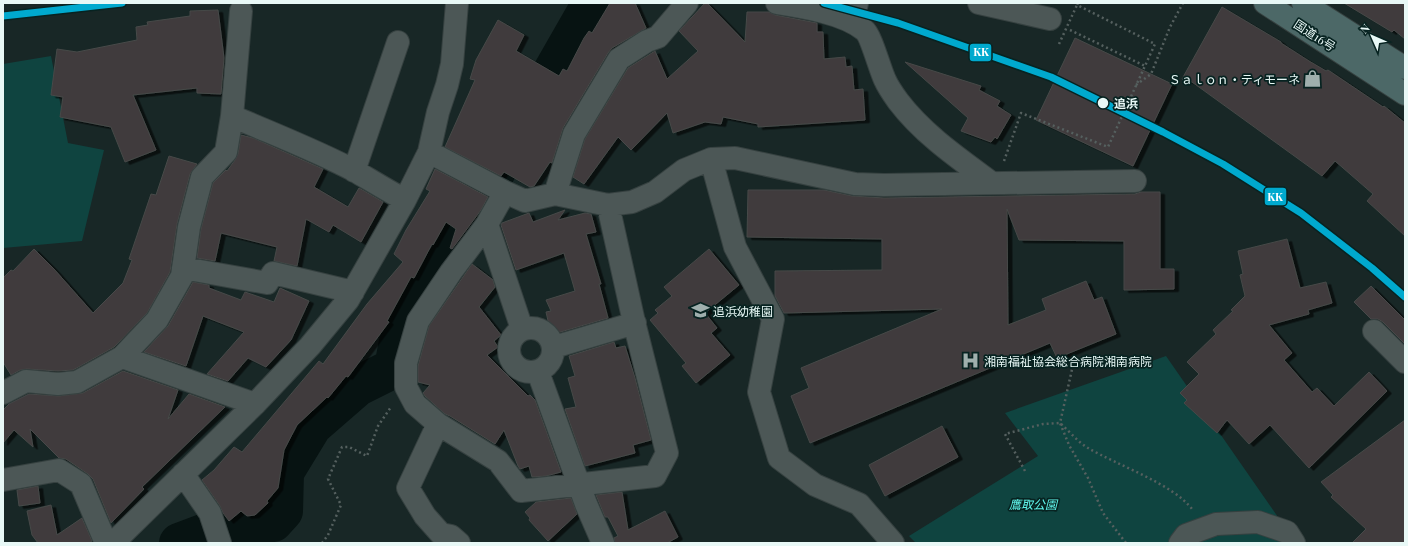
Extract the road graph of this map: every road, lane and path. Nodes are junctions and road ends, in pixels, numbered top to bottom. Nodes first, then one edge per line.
1 (457, 3) edge
2 (687, 3) edge
3 (777, 3) edge
4 (979, 3) edge
5 (1183, 3) edge
6 (1265, 3) edge
7 (1078, 4) edge
8 (1315, 6) edge
9 (242, 12) dead end
10 (855, 13) edge
11 (1050, 19) dead end
12 (1089, 40) dead end
13 (398, 42) dead end
14 (1059, 44) dead end
15 (1145, 66) junction
16 (1405, 68) edge
17 (1136, 85) junction
18 (1405, 94) edge
19 (1113, 104) dead end
20 (1125, 110) junction
21 (232, 116) junction
22 (428, 152) junction
23 (711, 158) junction
24 (354, 171) junction
25 (1135, 181) dead end
26 (994, 183) junction
27 (505, 192) junction
28 (555, 194) junction
29 (405, 200) junction
30 (608, 205) junction
31 (487, 224) junction
32 (183, 268) junction
33 (353, 292) junction
34 (635, 324) junction
35 (522, 329) junction
36 (1374, 331) dead end
37 (554, 347) junction
38 (122, 357) junction
39 (1405, 362) edge
40 (1073, 365) dead end
41 (538, 372) junction
42 (6, 387) edge
43 (406, 387) junction
44 (255, 404) junction
45 (438, 424) junction
46 (1060, 424) junction
47 (1025, 471) dead end
48 (183, 474) junction
49 (3, 480) edge
50 (579, 484) junction
51 (1207, 528) junction
52 (444, 540) edge
53 (106, 543) edge
54 (113, 543) edge
55 (220, 543) edge
56 (322, 543) edge
57 (603, 543) edge
58 (893, 543) edge
59 (1126, 543) edge
60 (1180, 543) edge
61 (1294, 543) edge

1 - 22 street
2 - 28 street
3 - 10 street
4 - 11 street
5 - 17 path
6 - 18 highway, 国道16号
7 - 14 path, bridge
7 - 15 path
8 - 16 highway, 国道16号
9 - 21 street
10 - 26 street
12 - 15 path
13 - 24 street
15 - 17 path
17 - 20 path
19 - 20 path
20 - 26 path
21 - 24 street
21 - 32 street
22 - 27 street
22 - 29 street
23 - 26 street
23 - 30 street
23 - 58 street
24 - 29 street
25 - 26 street
27 - 28 street
27 - 31 street
28 - 30 street
29 - 33 street
30 - 34 street
31 - 35 street
31 - 43 street
32 - 33 street
32 - 38 street
33 - 44 street
34 - 37 street
34 - 50 street
35 - 37 street
35 - 41 street
36 - 39 street
37 - 41 street
38 - 42 street
38 - 44 street
40 - 46 path
41 - 50 street
43 - 45 street
43 - 56 path
44 - 48 street
45 - 50 street
45 - 52 street
46 - 47 path
46 - 51 path
46 - 59 path
48 - 54 street
48 - 55 street
49 - 53 street
50 - 57 street
51 - 60 street
51 - 61 street

